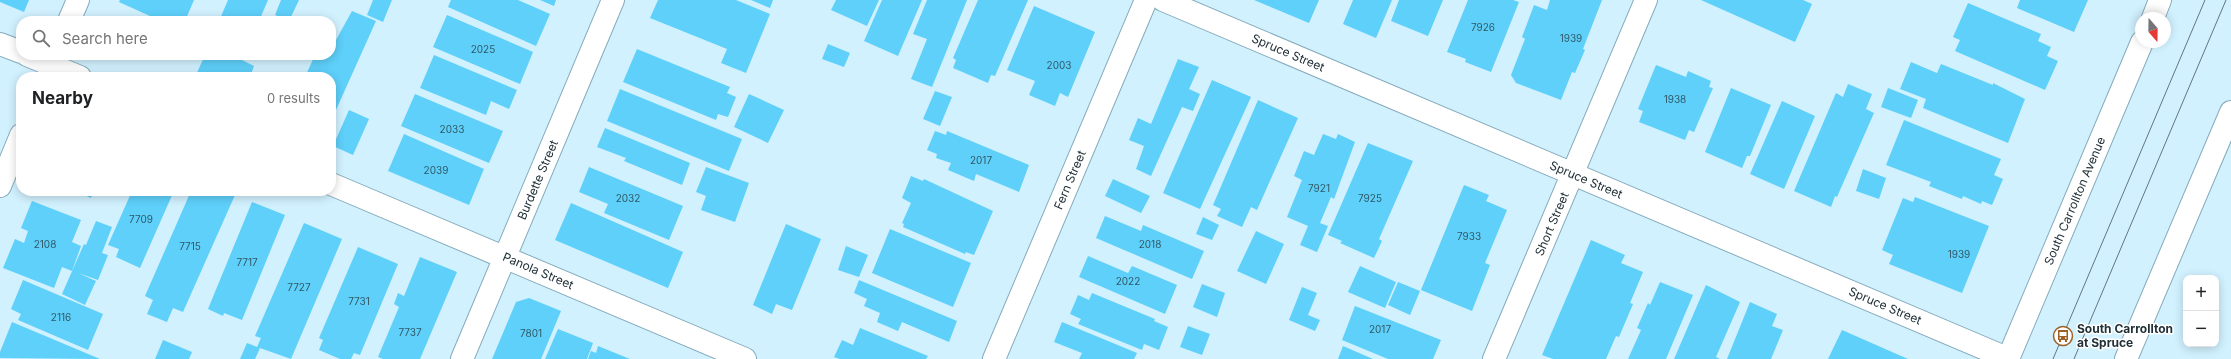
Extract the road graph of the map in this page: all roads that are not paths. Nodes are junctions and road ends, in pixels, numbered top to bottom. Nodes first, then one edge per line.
1 (78, 0) edge
2 (613, 0) edge
3 (1146, 0) edge
4 (1163, 0) edge
5 (1646, 0) edge
6 (2160, 0) edge
7 (2155, 12) edge
8 (71, 16) edge
9 (0, 44) edge
10 (2139, 48) edge
11 (16, 50) edge
12 (37, 60) edge
13 (50, 66) edge
14 (66, 72) edge
15 (2231, 112) edge
16 (16, 147) edge
17 (1573, 174) junction
18 (0, 186) edge
19 (336, 186) edge
20 (505, 257) junction
21 (462, 359) edge
22 (745, 359) edge
23 (994, 359) edge
24 (1494, 359) edge
25 (2009, 359) edge
26 (2126, 359) edge

1 - 8 street
2 - 20 street, Burdette Street
3 - 23 street, Fern Street
4 - 17 street, Spruce Street
5 - 17 street, Short Street
6 - 7 street
9 - 11 street
10 - 25 street, South Carrollton Avenue
12 - 13 street
13 - 14 street
15 - 26 street
16 - 18 street
17 - 24 street, Short Street
17 - 25 street, Spruce Street
19 - 20 street, Panola Street
20 - 21 street, Burdette Street
20 - 22 street, Panola Street

